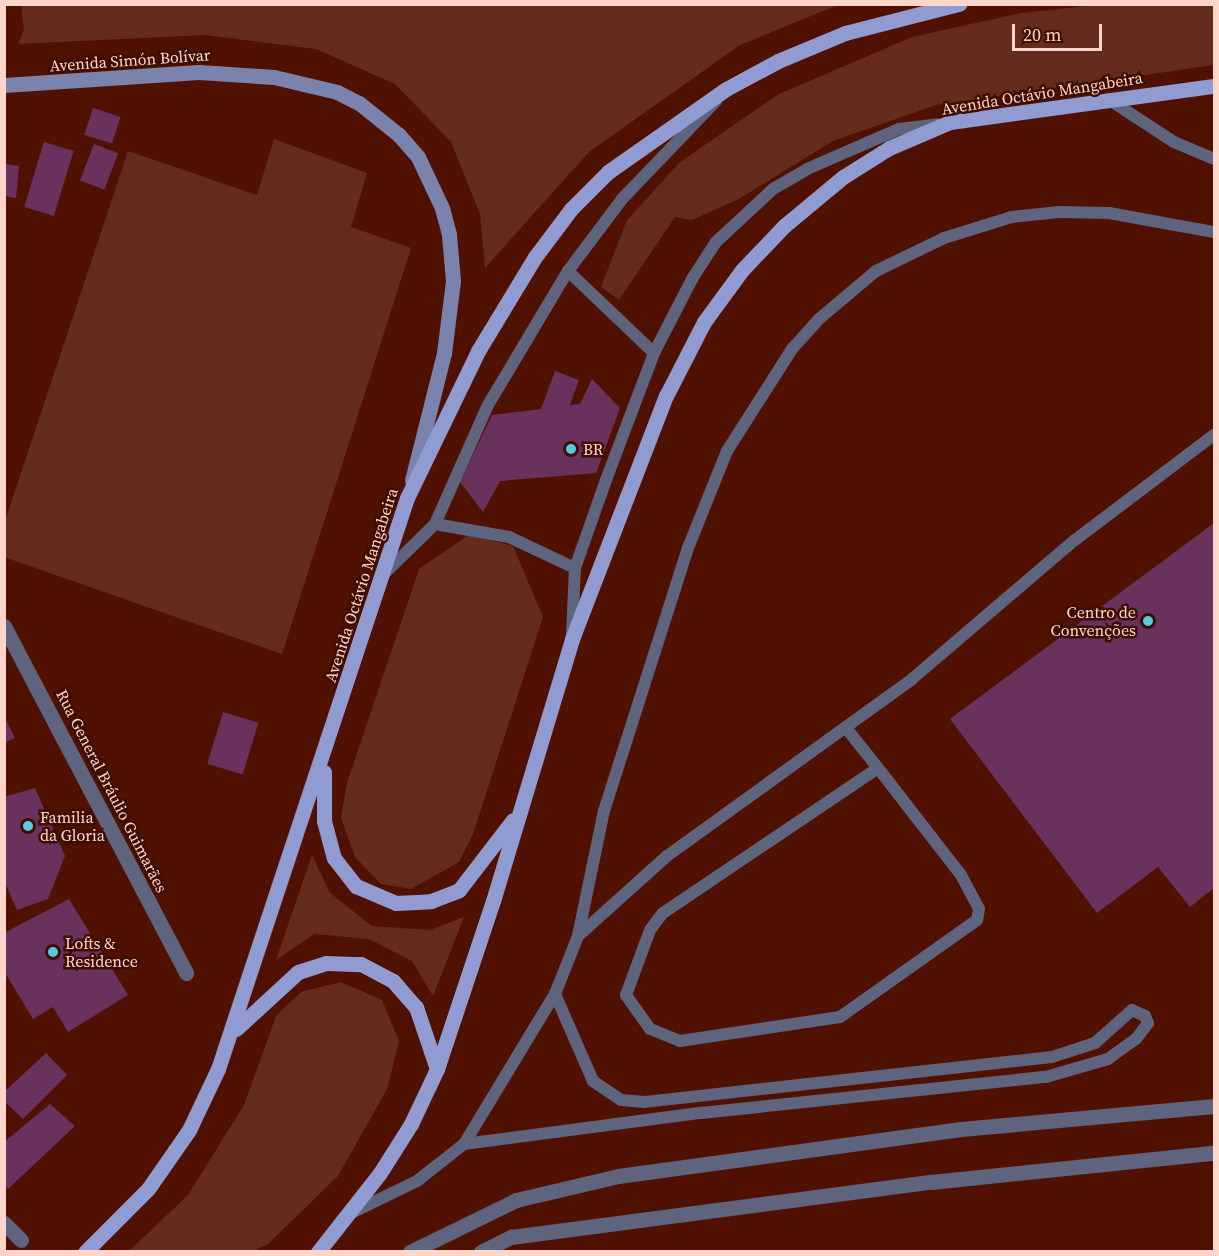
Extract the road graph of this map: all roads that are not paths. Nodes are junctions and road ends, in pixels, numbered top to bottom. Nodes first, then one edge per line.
1 (959, 4) edge
2 (4, 85) edge
3 (1215, 86) edge
4 (726, 89) junction
5 (1108, 99) junction
6 (950, 122) junction
7 (1215, 159) edge
8 (1215, 232) edge
9 (568, 271) junction
10 (654, 353) junction
11 (1215, 435) edge
12 (407, 498) junction
13 (435, 524) junction
14 (575, 568) junction
15 (384, 574) junction
16 (4, 626) edge
17 (572, 639) junction
18 (846, 728) junction
19 (324, 757) junction
20 (878, 768) junction
21 (519, 811) junction
22 (578, 936) junction
23 (186, 974) dead end
24 (555, 994) junction
25 (232, 1033) junction
26 (437, 1069) junction
27 (1215, 1107) edge
28 (464, 1144) junction
29 (1215, 1153) edge
30 (351, 1213) junction
31 (4, 1223) edge
32 (21, 1240) dead end
33 (85, 1251) edge
34 (318, 1251) edge
35 (410, 1251) edge
36 (481, 1251) edge

1 - 4 main road, Avenida Octávio Mangabeira
2 - 12 street, Avenida Simón Bolívar
3 - 5 main road, Avenida Octávio Mangabeira
4 - 9 lane
4 - 12 main road, Avenida Octávio Mangabeira
5 - 6 main road, Avenida Octávio Mangabeira
5 - 7 lane
6 - 10 lane
6 - 17 main road, Avenida Octávio Mangabeira
8 - 22 lane
9 - 10 lane
9 - 13 lane
10 - 14 lane
11 - 18 lane
12 - 15 main road, Avenida Octávio Mangabeira
13 - 14 lane
13 - 15 lane
14 - 17 lane
15 - 19 main road, Avenida Octávio Mangabeira
16 - 23 street, Rua General Bráulio Guimarães
17 - 21 main road, Avenida Octávio Mangabeira
18 - 20 lane
18 - 22 lane
19 - 21 main road
19 - 25 main road, Avenida Octávio Mangabeira
20 - 20 lane
21 - 26 main road, Avenida Octávio Mangabeira
22 - 24 lane
24 - 28 lane
24 - 28 lane
25 - 26 main road
25 - 33 main road, Avenida Octávio Mangabeira
26 - 30 main road, Avenida Octávio Mangabeira
27 - 35 street
28 - 30 lane
29 - 36 street
30 - 34 main road, Avenida Octávio Mangabeira
31 - 32 street

